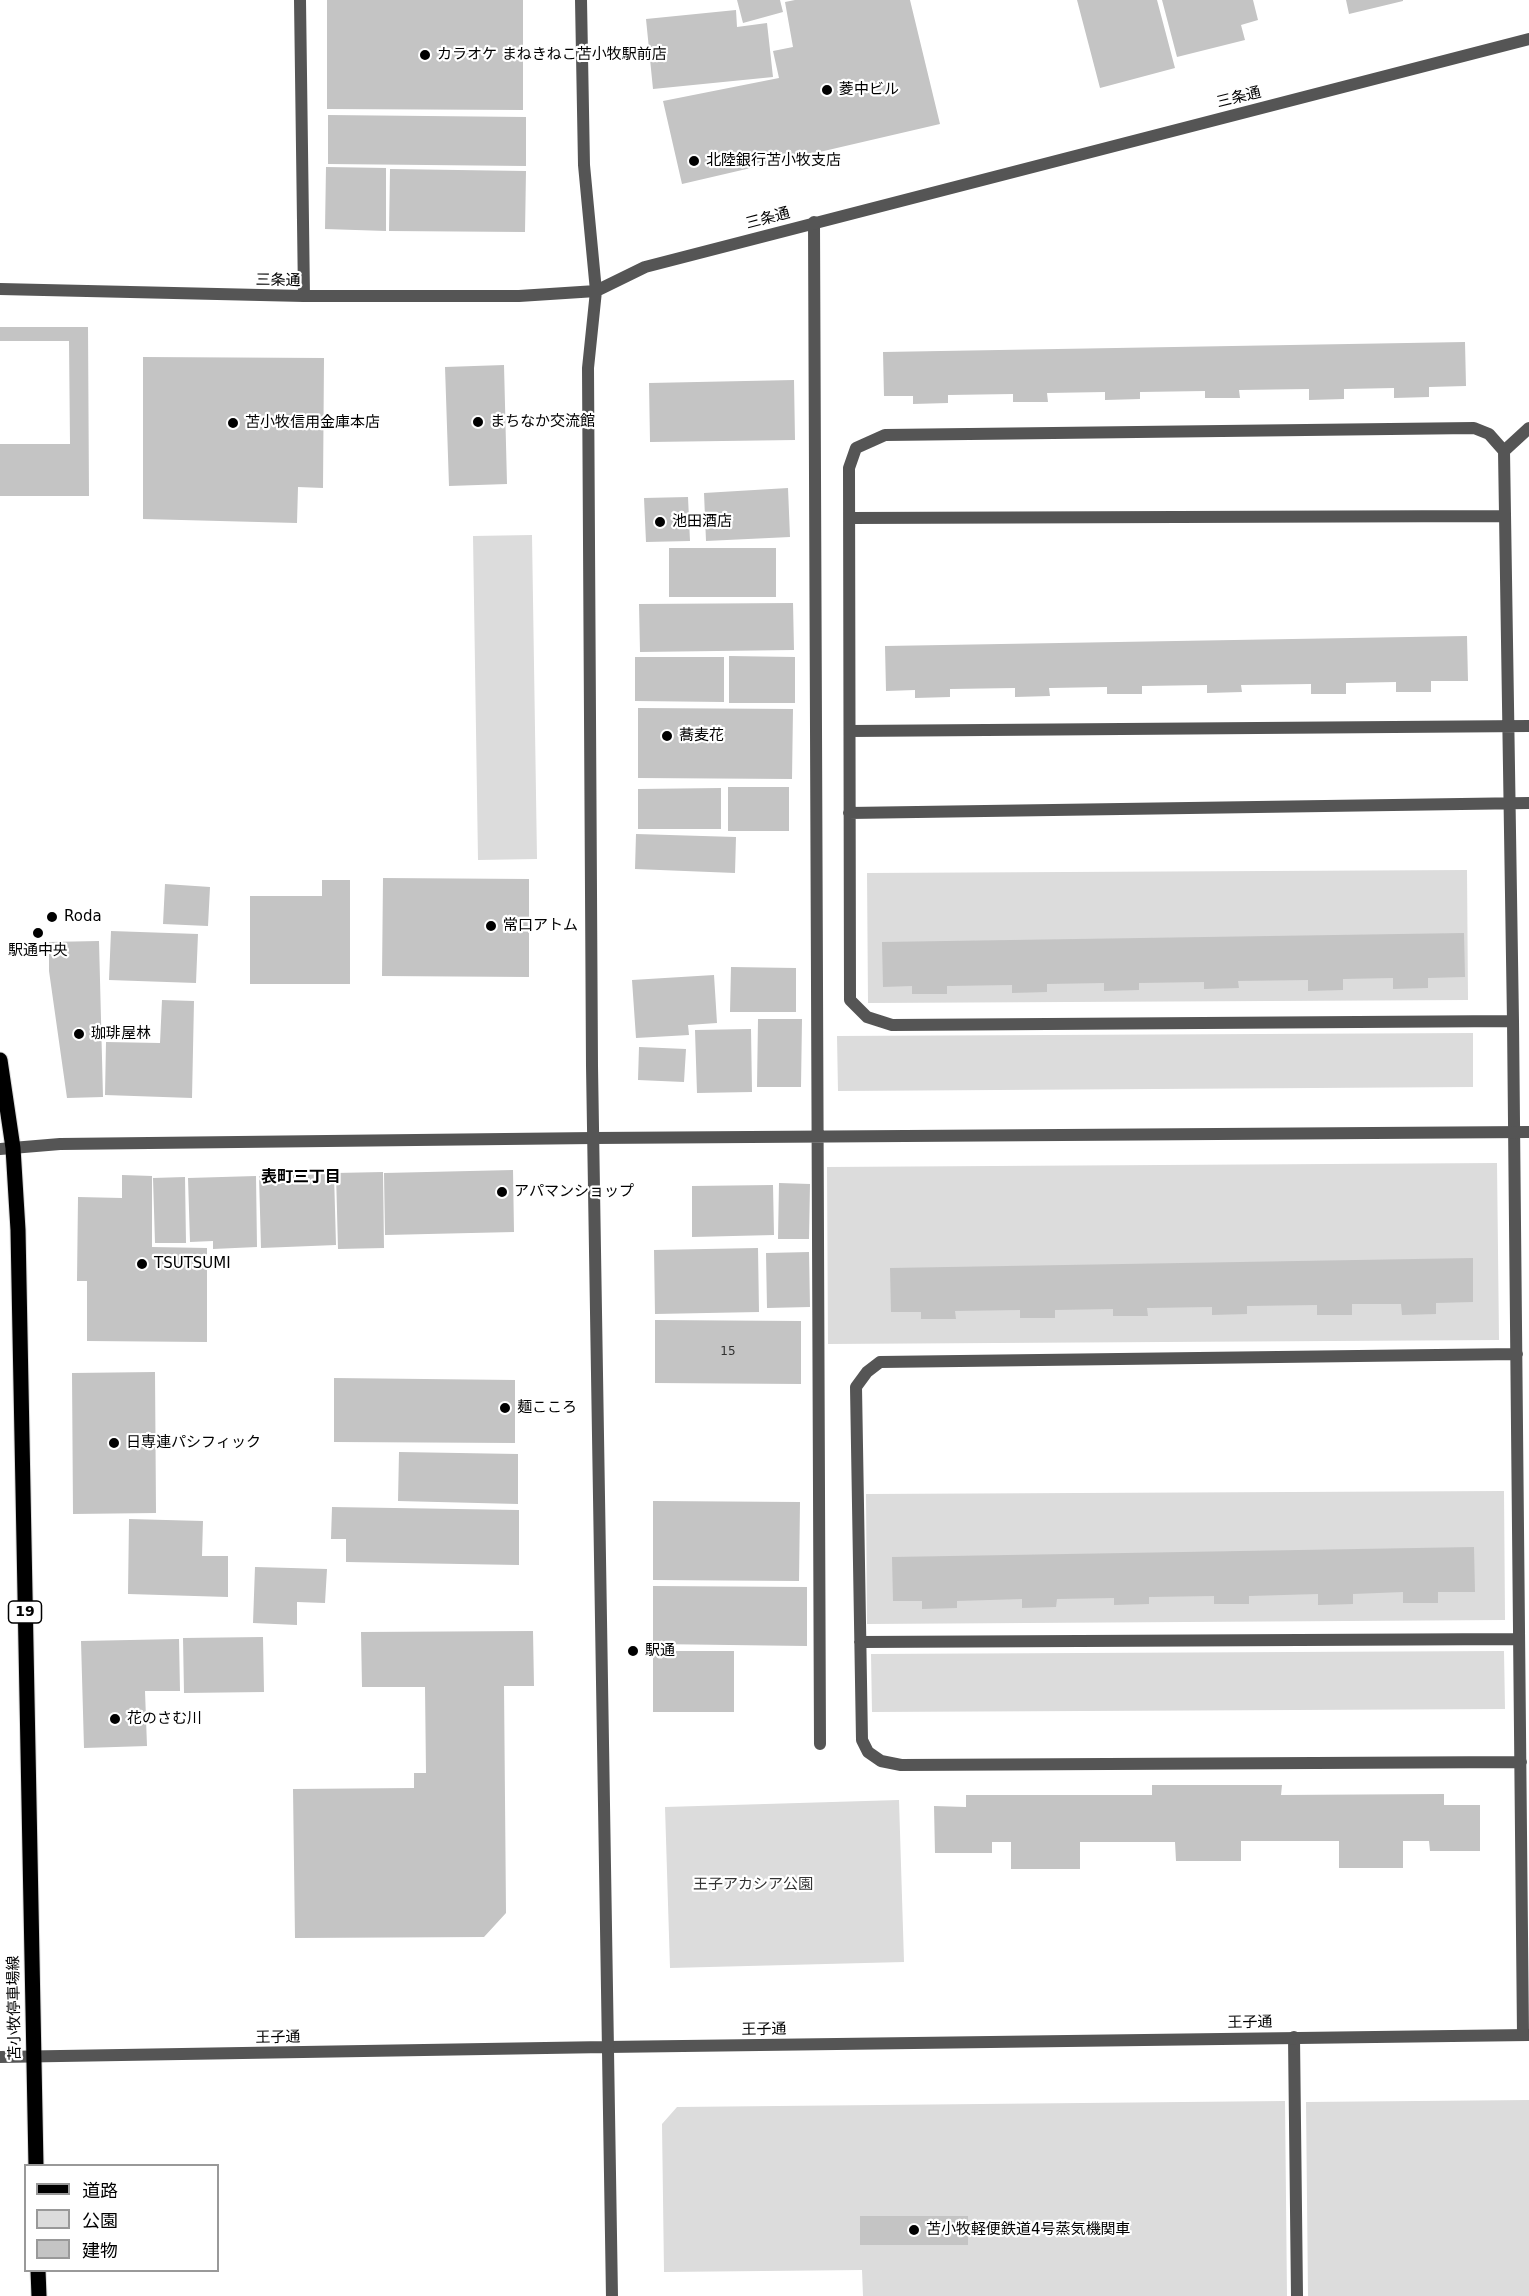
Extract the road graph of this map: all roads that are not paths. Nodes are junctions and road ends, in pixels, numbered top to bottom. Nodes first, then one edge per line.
1 (300, 0) edge
2 (581, 0) edge
3 (1529, 39) edge
4 (814, 222) junction
5 (0, 289) edge
6 (596, 291) junction
7 (304, 297) junction
8 (1529, 428) edge
9 (1504, 451) junction
10 (1505, 516) junction
11 (850, 518) junction
12 (1508, 726) junction
13 (1529, 726) edge
14 (850, 731) junction
15 (1510, 803) junction
16 (1529, 803) edge
17 (849, 813) junction
18 (1513, 1022) junction
19 (0, 1060) edge
20 (1514, 1132) junction
21 (1529, 1132) edge
22 (594, 1138) junction
23 (818, 1138) junction
24 (6, 1148) edge
25 (1517, 1354) junction
26 (1519, 1639) junction
27 (860, 1642) junction
28 (820, 1744) dead end
29 (1521, 1762) junction
30 (1526, 2035) edge
31 (1294, 2037) junction
32 (606, 2047) junction
33 (0, 2057) edge
34 (34, 2057) junction
35 (36, 2164) edge
36 (38, 2272) edge
37 (39, 2296) edge
38 (612, 2296) edge
39 (1297, 2296) edge

1 - 7 street
2 - 6 street
3 - 4 street, 三条通
4 - 6 street, 三条通
4 - 23 street
5 - 7 street, 三条通
6 - 7 street, 三条通
6 - 22 street
8 - 9 street
9 - 10 street
9 - 11 street
10 - 11 street
10 - 12 street
11 - 14 street
12 - 13 street
12 - 14 street
12 - 15 street
14 - 17 street
15 - 16 street
15 - 17 street
15 - 18 street
17 - 18 street
18 - 20 street
19 - 24 main road, 苫小牧停車場線 / 19
20 - 21 street
20 - 23 street
20 - 25 street
22 - 23 street
22 - 24 street
22 - 32 street
23 - 28 street
24 - 34 main road, 苫小牧停車場線 / 19
25 - 26 street
25 - 27 street
26 - 27 street
26 - 29 street
27 - 29 street
29 - 30 street
30 - 31 street, 王子通
31 - 32 street, 王子通
31 - 39 street
32 - 34 street, 王子通
32 - 38 street
33 - 34 street, 王子通
34 - 35 main road, 苫小牧停車場線 / 19
36 - 37 main road

